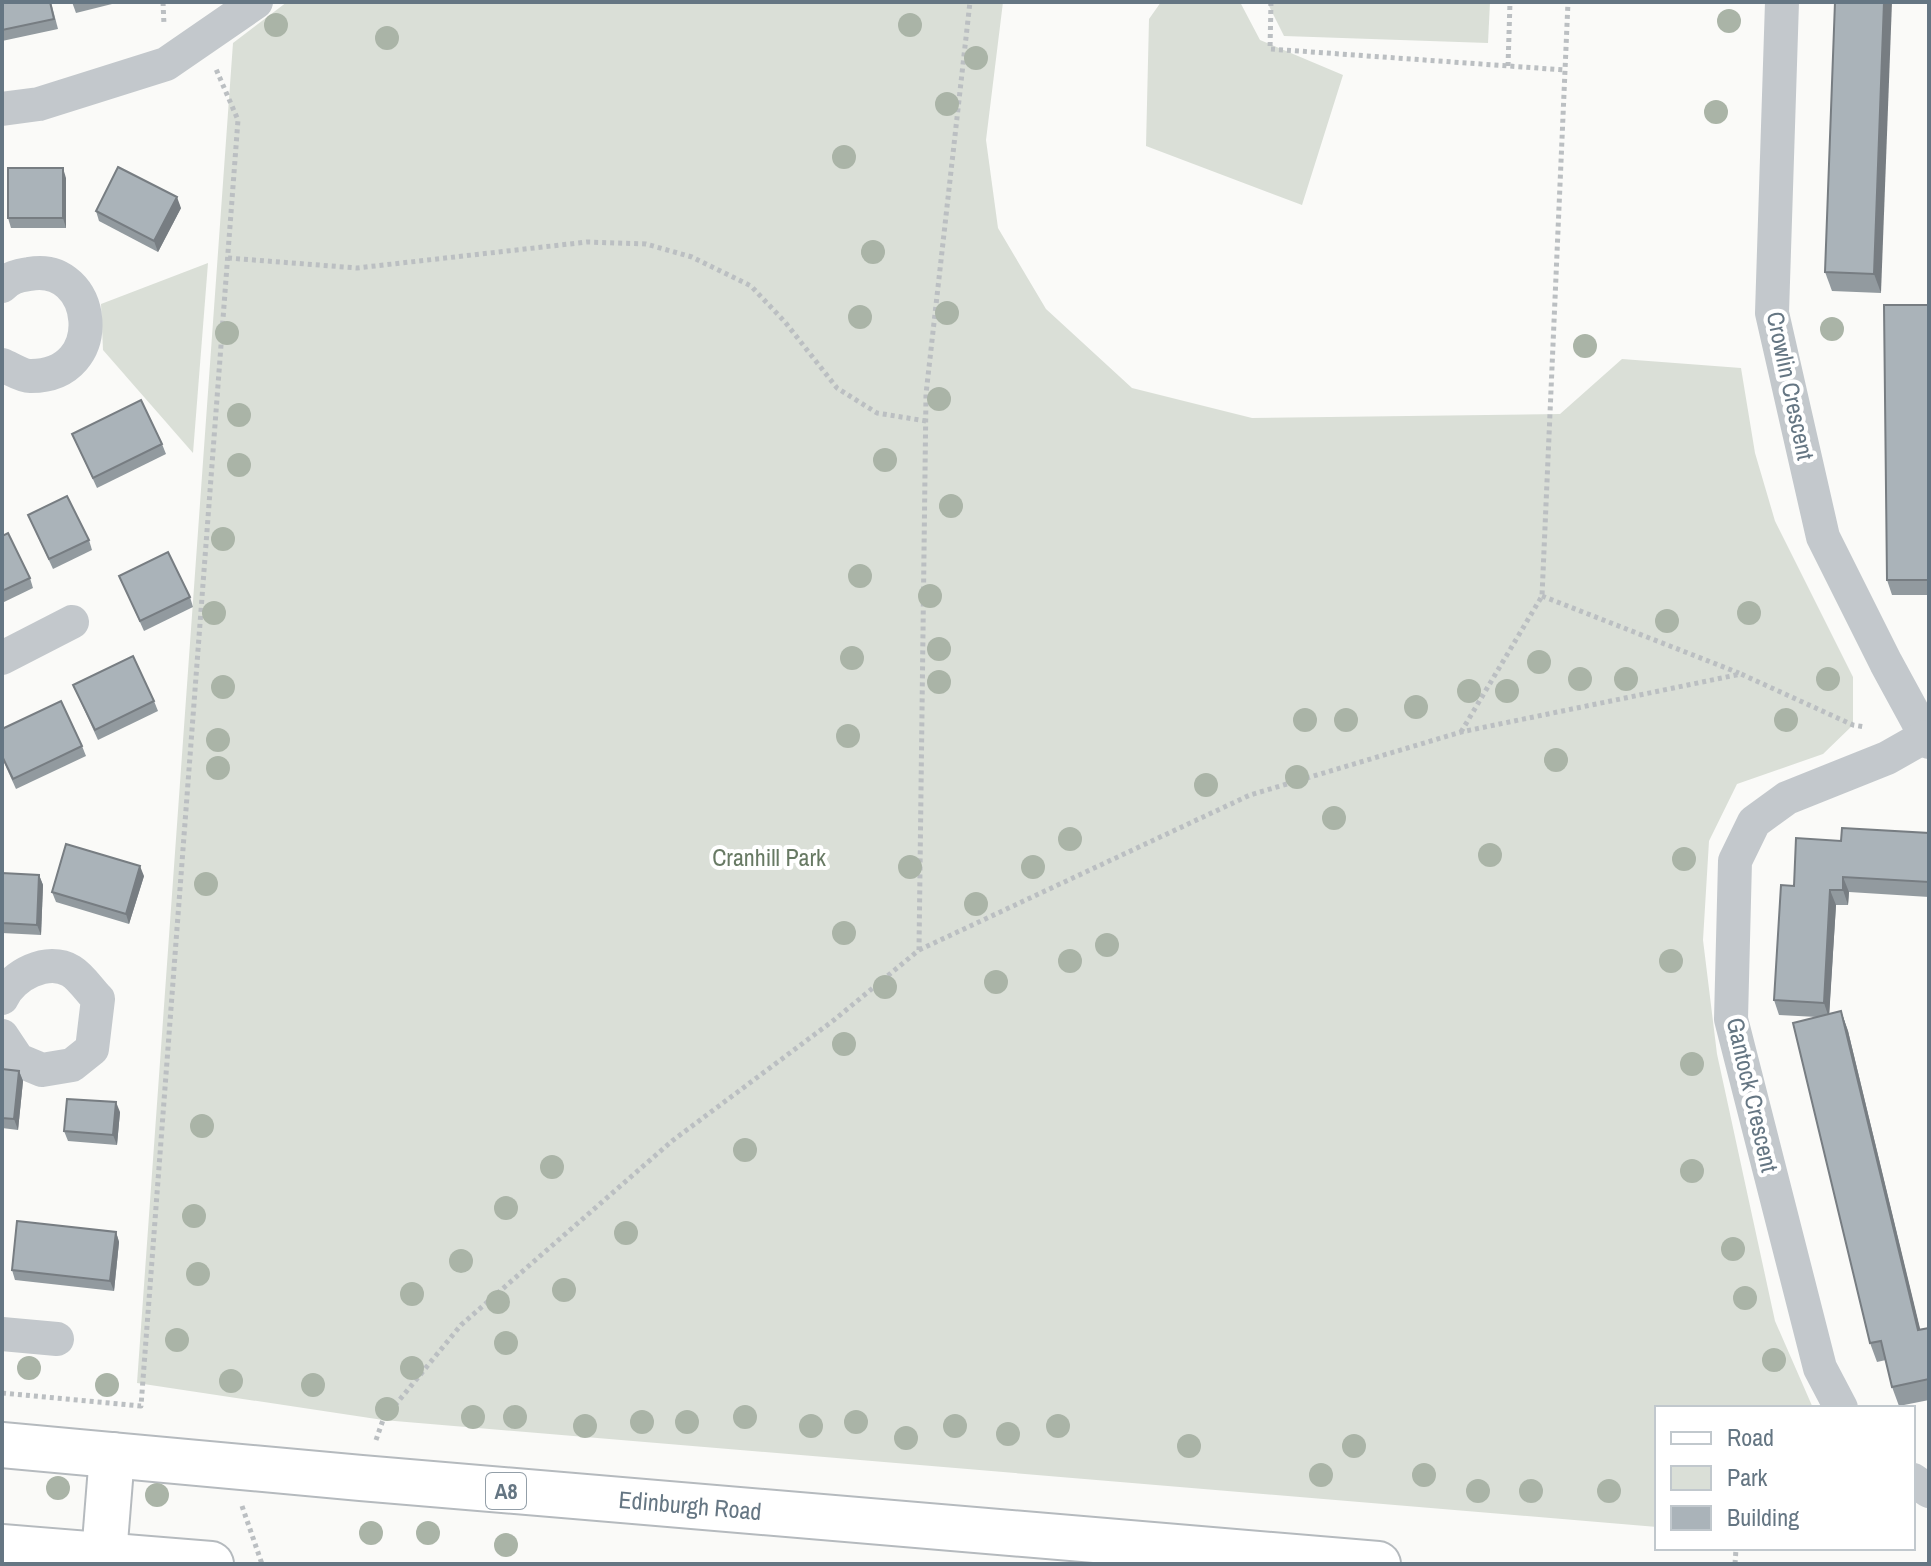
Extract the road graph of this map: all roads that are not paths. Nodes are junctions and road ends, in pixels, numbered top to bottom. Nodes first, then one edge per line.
1 (256, 2) edge
2 (1782, 2) edge
3 (2, 109) edge
4 (2, 286) edge
5 (2, 365) edge
6 (72, 622) dead end
7 (2, 658) edge
8 (1927, 740) edge
9 (2, 998) edge
10 (2, 1036) edge
11 (2, 1334) edge
12 (57, 1339) dead end
13 (1840, 1406) edge
14 (2, 1445) edge
15 (112, 1455) junction
16 (2, 1547) edge
17 (1008, 1548) edge
18 (104, 1555) junction
19 (211, 1564) edge
20 (1378, 1564) edge

1 - 3 street
2 - 8 street, Crowlin Crescent
4 - 5 street
6 - 7 street
8 - 13 street, Gantock Crescent
9 - 10 street
11 - 12 street
14 - 15 main road, Edinburgh Road / A8
15 - 17 main road, Edinburgh Road / A8
15 - 18 main road
16 - 18 main road
17 - 20 main road, Edinburgh Road / A8
18 - 19 main road

